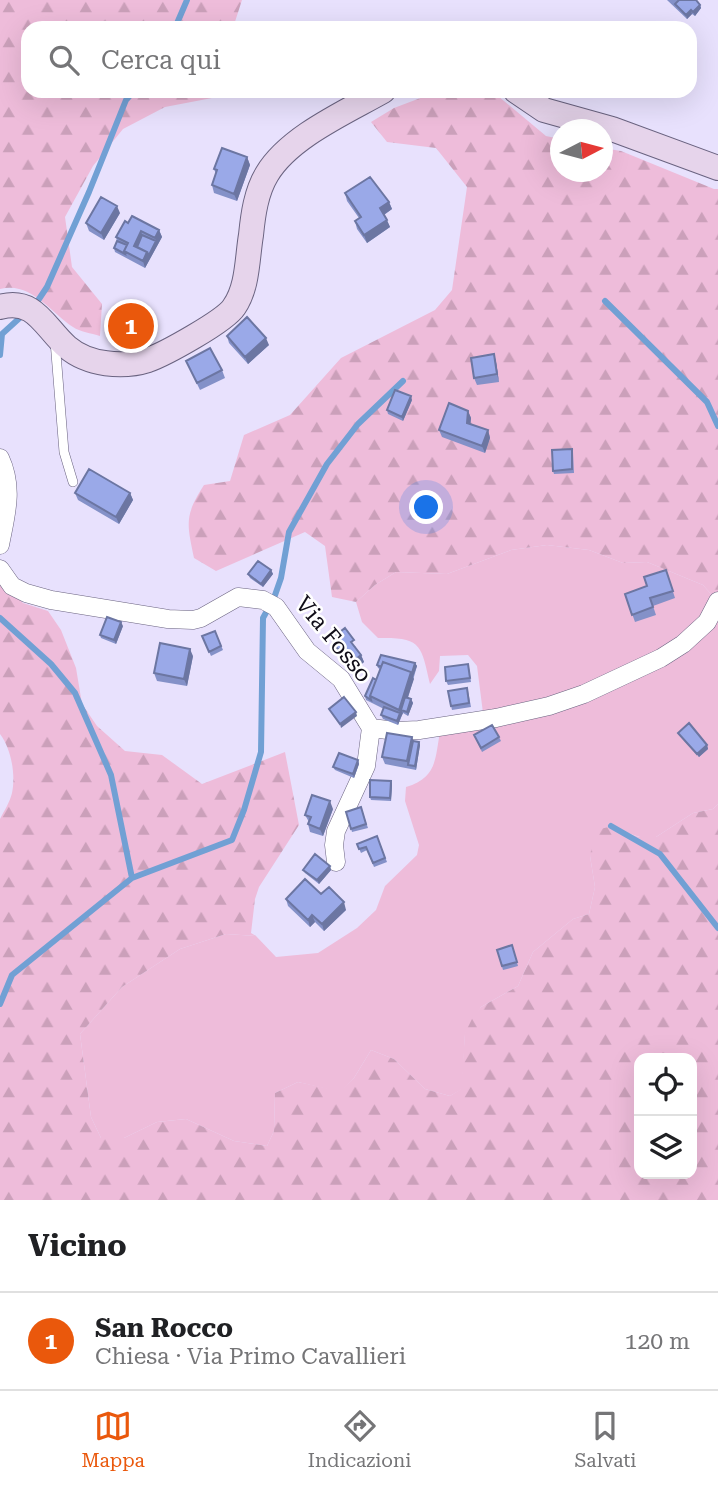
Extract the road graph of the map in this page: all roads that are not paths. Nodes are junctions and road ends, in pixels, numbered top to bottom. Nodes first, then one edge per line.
1 (371, 98) edge
2 (526, 98) edge
3 (718, 168) edge
4 (0, 307) edge
5 (55, 336) junction
6 (0, 458) edge
7 (74, 482) dead end
8 (0, 545) edge
9 (0, 569) edge
10 (718, 601) edge
11 (371, 728) junction
12 (336, 862) dead end

1 - 5 main road
2 - 3 main road
4 - 5 main road
5 - 7 lane
6 - 8 street
9 - 11 street, Via Fosso
10 - 11 street
11 - 12 street

